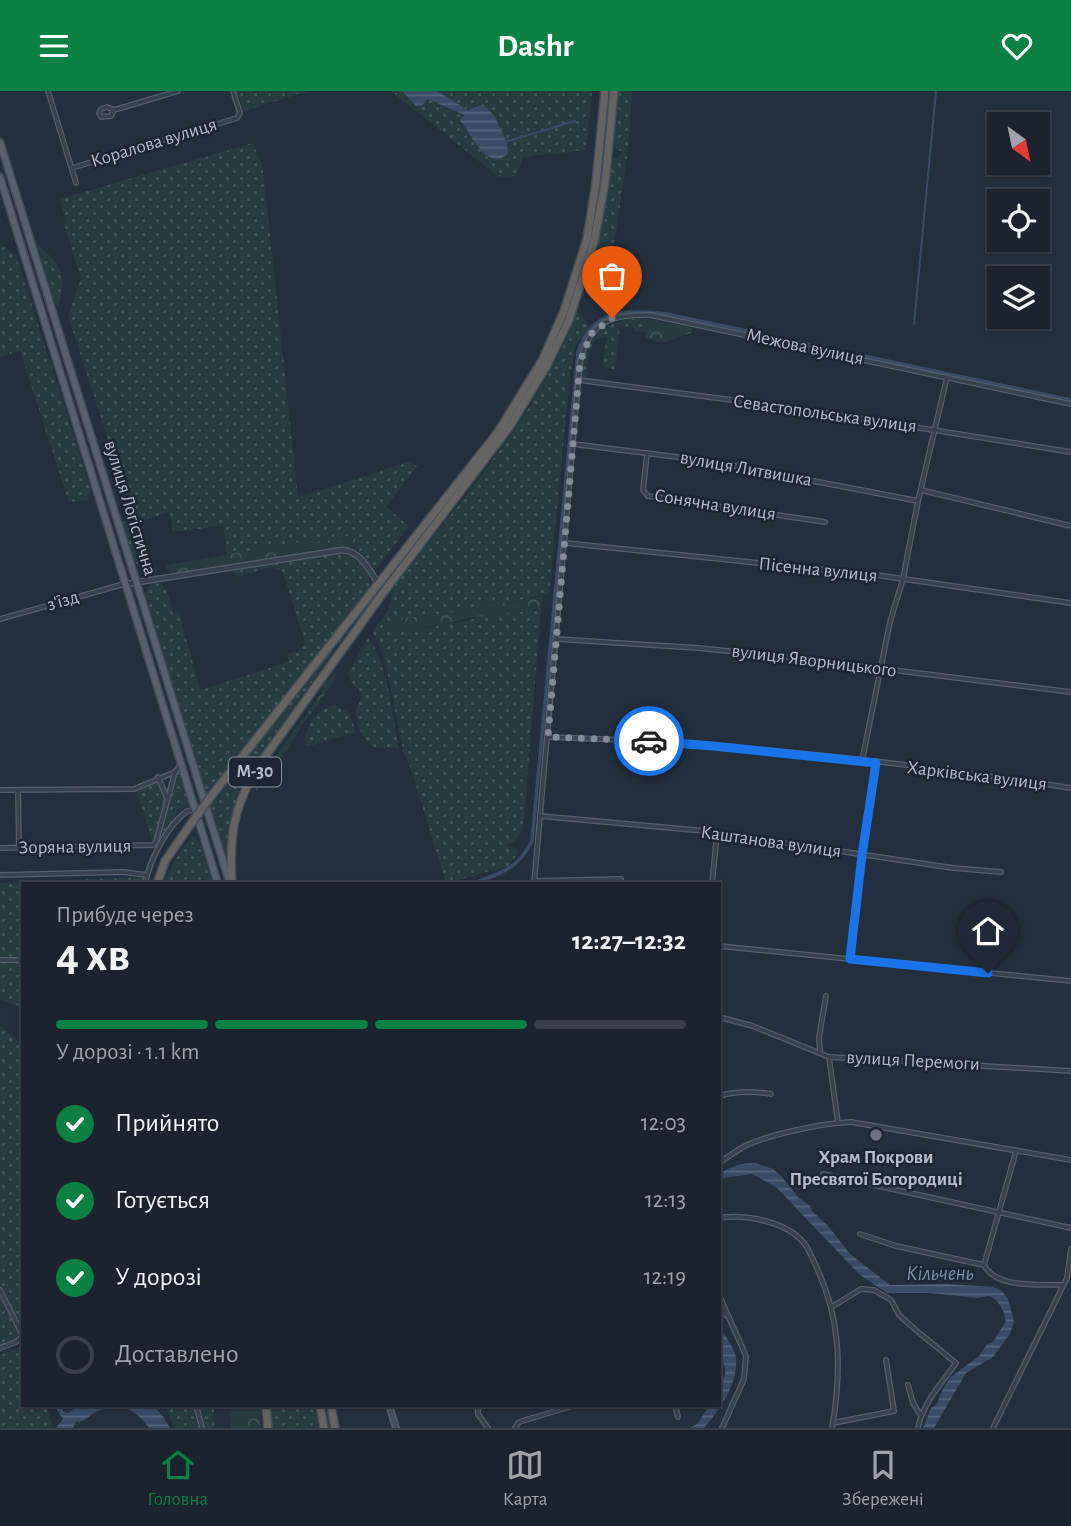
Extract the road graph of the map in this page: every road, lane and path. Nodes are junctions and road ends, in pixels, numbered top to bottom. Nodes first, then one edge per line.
1 (48, 91) edge
2 (178, 91) edge
3 (233, 91) edge
4 (605, 91) edge
5 (614, 91) edge
6 (114, 110) dead end
7 (0, 142) edge
8 (72, 168) junction
9 (0, 177) edge
10 (76, 183) dead end
11 (947, 377) junction
12 (579, 380) junction
13 (1071, 404) edge
14 (934, 430) junction
15 (573, 444) junction
16 (1071, 452) edge
17 (647, 453) junction
18 (921, 490) junction
19 (918, 501) junction
20 (825, 522) dead end
21 (1071, 526) edge
22 (565, 543) junction
23 (903, 579) junction
24 (136, 581) junction
25 (377, 583) junction
26 (126, 584) junction
27 (383, 593) junction
28 (1071, 603) edge
29 (0, 619) edge
30 (557, 639) junction
31 (880, 669) junction
32 (1071, 692) edge
33 (548, 737) junction
34 (862, 761) junction
35 (182, 763) junction
36 (876, 763) junction
37 (175, 772) junction
38 (158, 777) junction
39 (1071, 788) edge
40 (0, 790) edge
41 (18, 790) junction
42 (167, 798) junction
43 (196, 810) junction
44 (540, 816) junction
45 (717, 833) junction
46 (0, 848) edge
47 (19, 848) junction
48 (862, 855) junction
49 (1001, 873) dead end
50 (0, 875) edge
51 (147, 875) junction
52 (619, 881) edge
53 (145, 882) edge
54 (158, 882) edge
55 (217, 882) edge
56 (230, 882) edge
57 (231, 882) edge
58 (535, 882) edge
59 (577, 882) edge
60 (712, 882) edge
61 (721, 946) edge
62 (850, 959) junction
63 (0, 960) edge
64 (21, 960) edge
65 (1071, 981) edge
66 (827, 996) dead end
67 (721, 1018) edge
68 (820, 1052) junction
69 (829, 1057) junction
70 (1071, 1071) edge
71 (771, 1094) dead end
72 (721, 1096) edge
73 (838, 1123) junction
74 (1016, 1151) junction
75 (1071, 1160) edge
76 (721, 1162) edge
77 (823, 1174) dead end
78 (1000, 1213) junction
79 (721, 1218) edge
80 (1071, 1228) edge
81 (860, 1234) dead end
82 (1071, 1249) edge
83 (984, 1265) junction
84 (1063, 1285) junction
85 (0, 1290) edge
86 (721, 1300) edge
87 (832, 1306) junction
88 (721, 1310) edge
89 (729, 1320) junction
90 (21, 1332) edge
91 (21, 1338) edge
92 (0, 1348) edge
93 (886, 1360) dead end
94 (908, 1385) dead end
95 (196, 1407) edge
96 (266, 1407) edge
97 (320, 1407) edge
98 (331, 1407) edge
99 (390, 1407) edge
100 (478, 1407) edge
101 (569, 1407) edge
102 (676, 1407) edge
103 (921, 1416) junction
104 (678, 1417) dead end
105 (833, 1426) edge
106 (202, 1428) edge
107 (268, 1428) edge
108 (321, 1428) edge
109 (335, 1428) edge
110 (396, 1428) edge
111 (488, 1428) edge
112 (515, 1428) edge
113 (722, 1428) edge
114 (918, 1428) edge
115 (993, 1428) edge

1 - 8 street
2 - 6 street
3 - 8 street, Коралова вулиця
4 - 25 highway, М-30
5 - 27 highway, М-30
7 - 24 main road, вулиця Логістична
8 - 10 street
9 - 26 main road
11 - 12 street, Межова вулиця
11 - 13 street, Межова вулиця
11 - 14 street
12 - 14 street, Севастопольська вулиця
12 - 15 street, Межова вулиця
14 - 16 street, Севастопольська вулиця
14 - 18 street
15 - 17 street, вулиця Литвишка
15 - 22 street, Межова вулиця
17 - 19 street, вулиця Литвишка
17 - 20 street, Сонячна вулиця
18 - 19 street
18 - 21 street
19 - 23 street
22 - 23 street, Пісенна вулиця
22 - 30 street, Межова вулиця
23 - 28 street, Пісенна вулиця
23 - 31 street
24 - 25 street
24 - 26 street
24 - 56 main road, вулиця Логістична
25 - 27 highway
25 - 54 highway, М-30, bridge
26 - 29 street, з'їзд
26 - 35 main road
27 - 57 highway, М-30
30 - 31 street, вулиця Яворницького
30 - 33 street, Межова вулиця
31 - 32 street, вулиця Яворницького
31 - 34 street
33 - 34 street, Харківська вулиця
33 - 44 street, Межова вулиця
34 - 36 street, Харківська вулиця
35 - 37 street
35 - 43 main road
36 - 39 street, Харківська вулиця
36 - 48 street
37 - 38 street
37 - 42 street
38 - 41 street
38 - 42 street
40 - 41 street
41 - 47 street
42 - 47 street, Зоряна вулиця
43 - 51 street
43 - 55 main road
44 - 45 street, Каштанова вулиця
44 - 58 street, Межова вулиця
45 - 48 street, Каштанова вулиця
45 - 60 street
46 - 47 street, Зоряна вулиця
48 - 49 street, Каштанова вулиця
48 - 62 street
50 - 51 street
51 - 53 street
52 - 59 street
61 - 62 street
62 - 65 street
63 - 64 street
66 - 68 street
67 - 68 street, вулиця Перемоги
68 - 69 street, вулиця Перемоги
69 - 70 street, вулиця Перемоги
69 - 73 street
71 - 72 street
73 - 74 street
73 - 76 street
74 - 75 street
74 - 78 street
77 - 78 street
78 - 80 street
78 - 83 street
79 - 87 street
81 - 83 street
82 - 84 street
83 - 84 street
84 - 115 street
85 - 90 street
86 - 89 street
87 - 103 street
87 - 105 street
88 - 89 street
89 - 113 street
91 - 92 street
93 - 105 street
94 - 103 street
95 - 106 street
96 - 107 highway
97 - 108 highway
98 - 109 highway
99 - 110 main road
100 - 111 street
101 - 112 street
102 - 104 street
103 - 114 street

